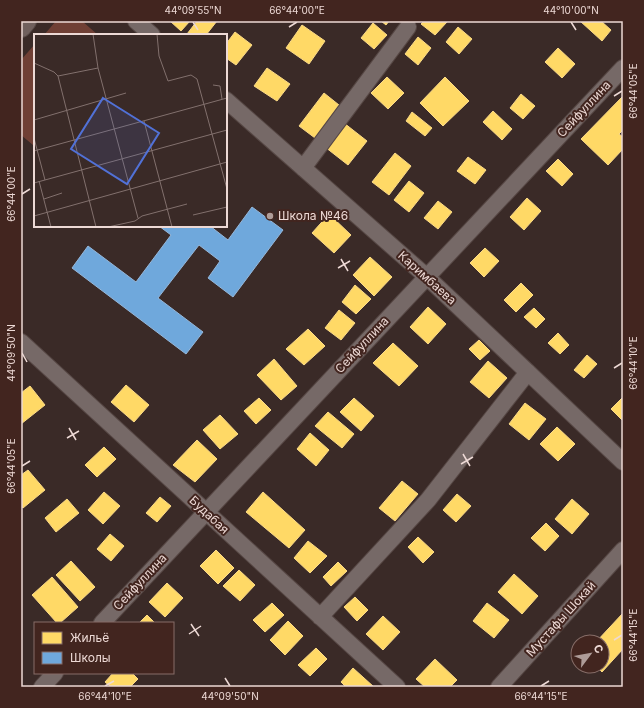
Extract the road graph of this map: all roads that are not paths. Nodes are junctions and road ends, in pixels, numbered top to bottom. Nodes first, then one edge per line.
1 (26, 21) edge
2 (136, 21) edge
3 (21, 26) edge
4 (408, 27) dead end
5 (151, 34) edge
6 (623, 68) edge
7 (227, 101) edge
8 (303, 168) junction
9 (427, 276) junction
10 (21, 342) edge
11 (528, 372) junction
12 (623, 462) edge
13 (205, 511) junction
14 (623, 550) edge
15 (320, 617) junction
16 (103, 622) edge
17 (55, 674) edge
18 (42, 687) edge
19 (397, 687) edge
20 (498, 687) edge

1 - 3 main road
2 - 5 street
4 - 8 street
6 - 9 street, Сейфуллина
7 - 8 street, Каримбаева
8 - 9 street, Каримбаева
9 - 11 street, Каримбаева
9 - 13 street, Сейфуллина
10 - 13 street, Будабая
11 - 12 street, Каримбаева
11 - 15 street
13 - 15 street, Будабая
13 - 16 street, Сейфуллина
14 - 20 street, Мустафы Шокай
15 - 19 street, Будабая
17 - 18 street

